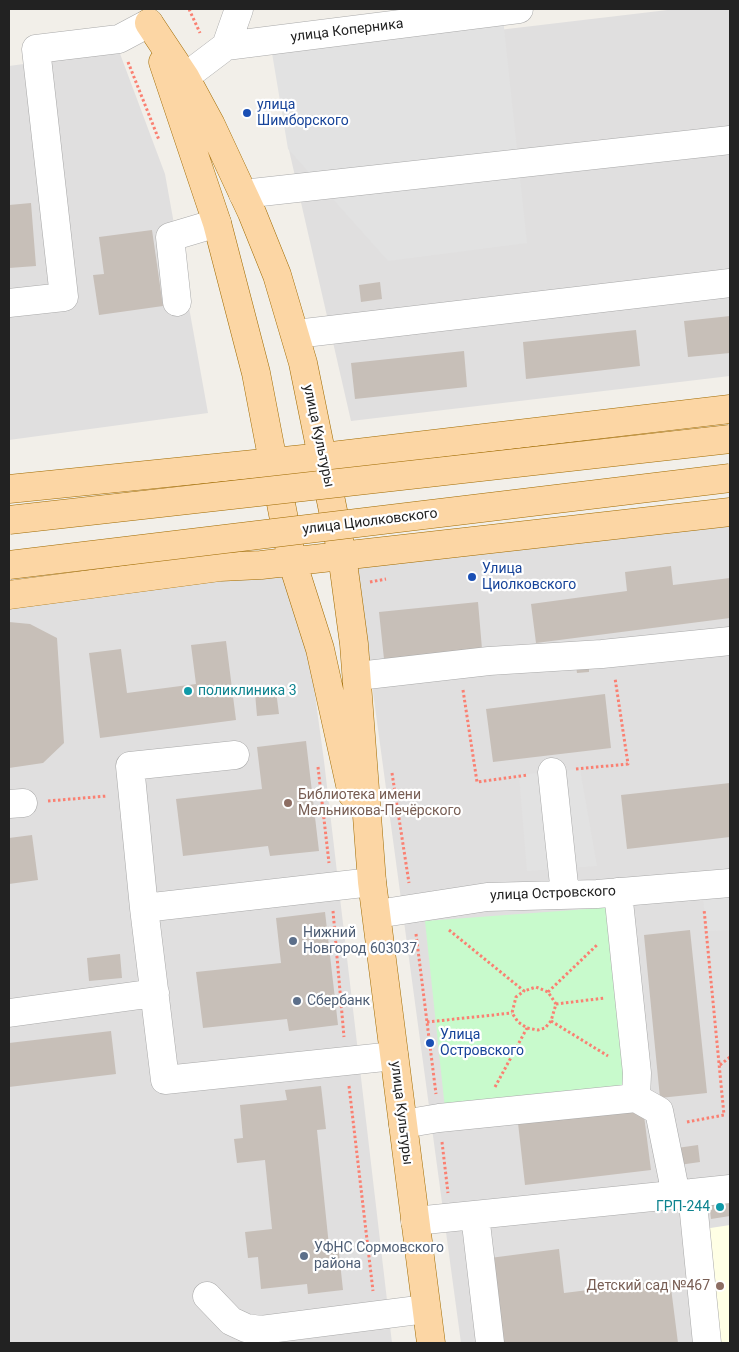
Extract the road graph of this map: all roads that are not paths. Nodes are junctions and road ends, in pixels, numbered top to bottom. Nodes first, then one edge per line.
1 (239, 9) edge
2 (519, 9) edge
3 (454, 13) edge
4 (146, 16) edge
5 (226, 46) junction
6 (185, 77) junction
7 (730, 140) edge
8 (243, 194) junction
9 (217, 223) junction
10 (730, 283) edge
11 (177, 302) dead end
12 (9, 303) edge
13 (296, 334) junction
14 (730, 409) edge
15 (730, 439) edge
16 (323, 457) junction
17 (274, 462) junction
18 (730, 478) edge
19 (9, 489) edge
20 (730, 512) edge
21 (9, 520) edge
22 (342, 555) junction
23 (292, 561) junction
24 (9, 565) edge
25 (9, 595) edge
26 (730, 641) edge
27 (358, 676) junction
28 (235, 755) dead end
29 (552, 772) road end
30 (372, 882) junction
31 (730, 883) edge
32 (618, 892) junction
33 (565, 894) junction
34 (144, 908) junction
35 (377, 914) junction
36 (155, 993) junction
37 (9, 1013) edge
38 (394, 1056) junction
39 (636, 1086) junction
40 (403, 1124) junction
41 (730, 1189) edge
42 (684, 1194) junction
43 (463, 1216) junction
44 (415, 1221) junction
45 (207, 1296) dead end
46 (426, 1309) junction
47 (431, 1343) edge
48 (490, 1343) edge
49 (708, 1343) edge

1 - 5 street
2 - 3 street, улица Коперника
3 - 5 street, улица Коперника
4 - 6 main road, улица Культуры
4 - 9 main road, улица Культуры
4 - 12 street
5 - 6 street
6 - 8 main road, улица Культуры
7 - 8 street
8 - 13 main road, улица Культуры
9 - 11 street
9 - 17 main road, улица Культуры
10 - 13 street
13 - 16 main road, улица Культуры
14 - 16 main road
15 - 21 main road, bridge
16 - 17 main road
16 - 22 main road, улица Культуры
17 - 19 main road
17 - 23 main road, улица Культуры
18 - 24 main road, улица Циолковского, bridge
20 - 22 main road
22 - 23 main road
22 - 27 main road, улица Культуры
23 - 25 main road
23 - 30 main road, улица Культуры
26 - 27 street
27 - 30 main road, улица Культуры
28 - 34 street
29 - 33 street
30 - 34 street
30 - 35 main road, улица Культуры
31 - 32 street, улица Островского
32 - 33 street, улица Островского
32 - 39 street
33 - 35 street, улица Островского
34 - 36 street
35 - 38 main road, улица Культуры
36 - 37 street
36 - 38 street
38 - 40 main road, улица Культуры
39 - 40 street
39 - 42 street
40 - 44 main road, улица Культуры
41 - 42 street
42 - 43 street
42 - 49 street
43 - 44 street
43 - 48 street
44 - 46 main road, улица Культуры
45 - 46 street
46 - 47 main road, улица Культуры

